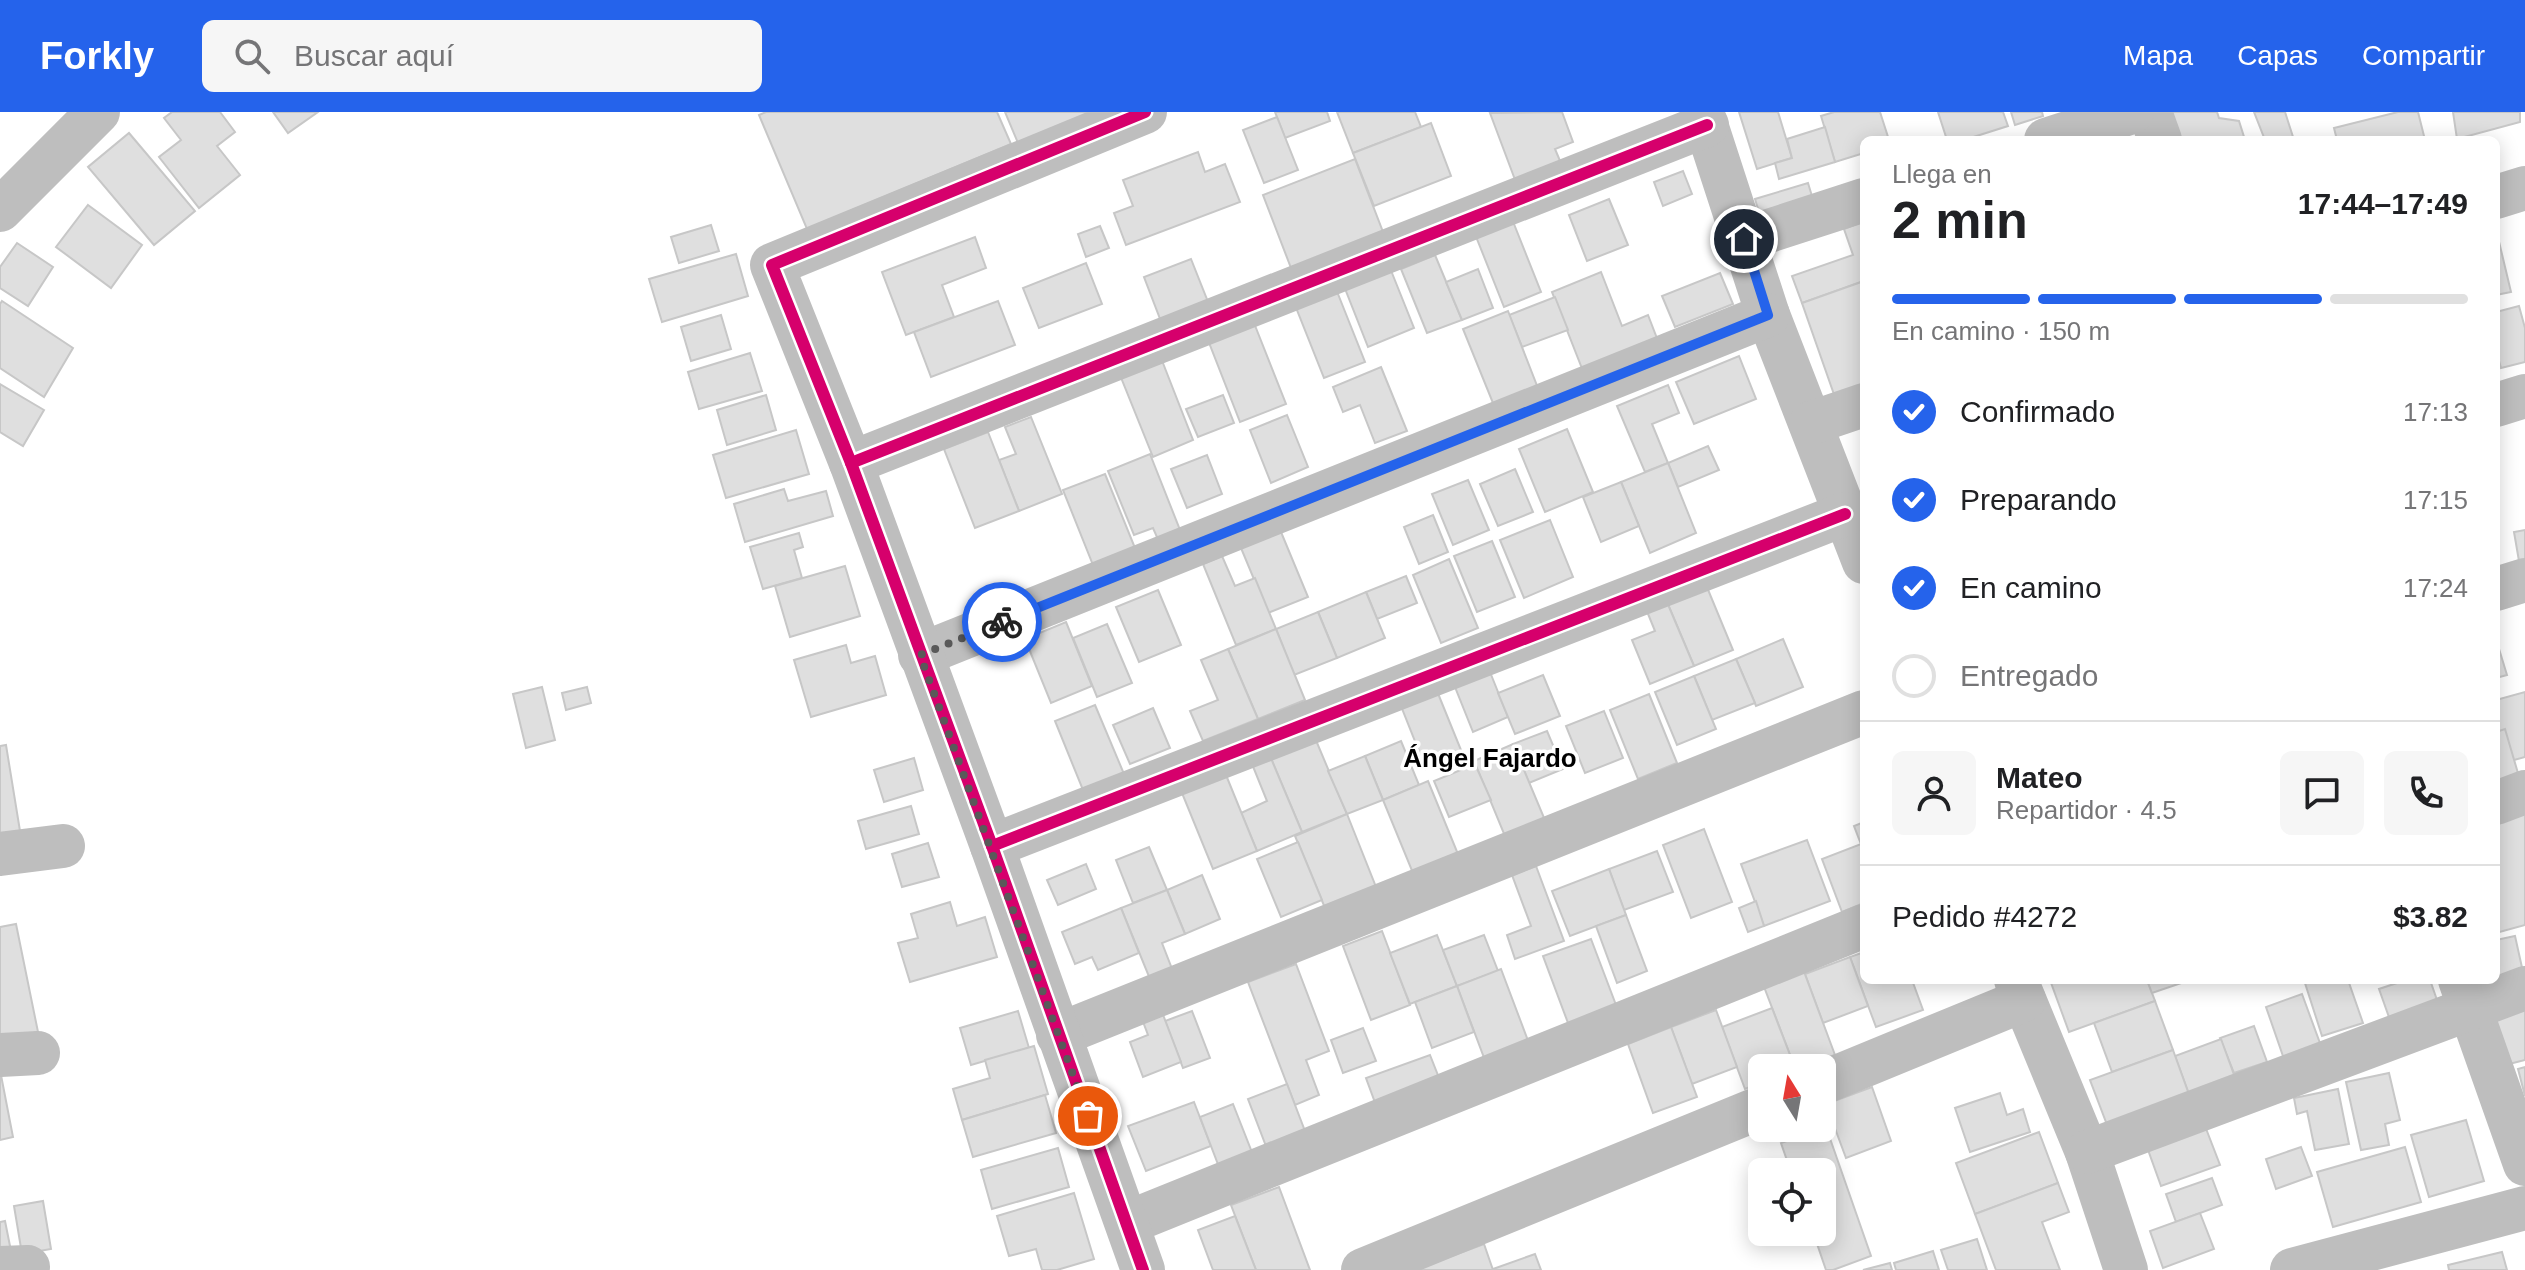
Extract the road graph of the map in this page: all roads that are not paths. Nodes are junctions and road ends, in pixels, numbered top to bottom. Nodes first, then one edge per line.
1 (98, 112) edge
2 (1145, 112) edge
3 (2132, 112) edge
4 (2150, 112) edge
5 (1705, 119) edge
6 (2058, 136) edge
7 (2159, 136) edge
8 (2525, 188) edge
9 (2500, 196) edge
10 (1860, 201) edge
11 (1, 207) edge
12 (1744, 239) junction
13 (1768, 315) junction
14 (2525, 396) edge
15 (2500, 404) edge
16 (1860, 406) edge
17 (1811, 423) junction
18 (851, 463) junction
19 (1845, 514) junction
20 (1860, 552) edge
21 (2525, 580) edge
22 (2500, 588) edge
23 (920, 655) junction
24 (1860, 714) edge
25 (2525, 792) edge
26 (2500, 801) edge
27 (63, 846) dead end
28 (992, 846) junction
29 (0, 854) edge
30 (1860, 928) edge
31 (2525, 988) edge
32 (2020, 990) edge
33 (2465, 993) edge
34 (1058, 1035) junction
35 (1836, 1076) edge
36 (1748, 1113) edge
37 (2087, 1152) junction
38 (2525, 1164) edge
39 (2523, 1216) edge
40 (1127, 1223) junction
41 (1143, 1270) edge
42 (1363, 1270) edge
43 (2126, 1270) edge
44 (2292, 1270) edge

1 - 11 street
2 - 18 street
3 - 6 street
4 - 7 street
5 - 12 street
5 - 18 street
8 - 9 street
10 - 12 street
12 - 13 street
13 - 17 street
13 - 23 street
14 - 15 street
16 - 17 street
17 - 19 street
18 - 23 street
19 - 20 street
19 - 28 street
21 - 22 street
23 - 28 street
24 - 34 street
25 - 26 street
27 - 29 street
28 - 34 street
30 - 40 street
31 - 33 street
32 - 35 street
32 - 37 street
33 - 37 street
33 - 38 street
34 - 40 street
36 - 42 street
37 - 43 street
39 - 44 street
40 - 41 street

